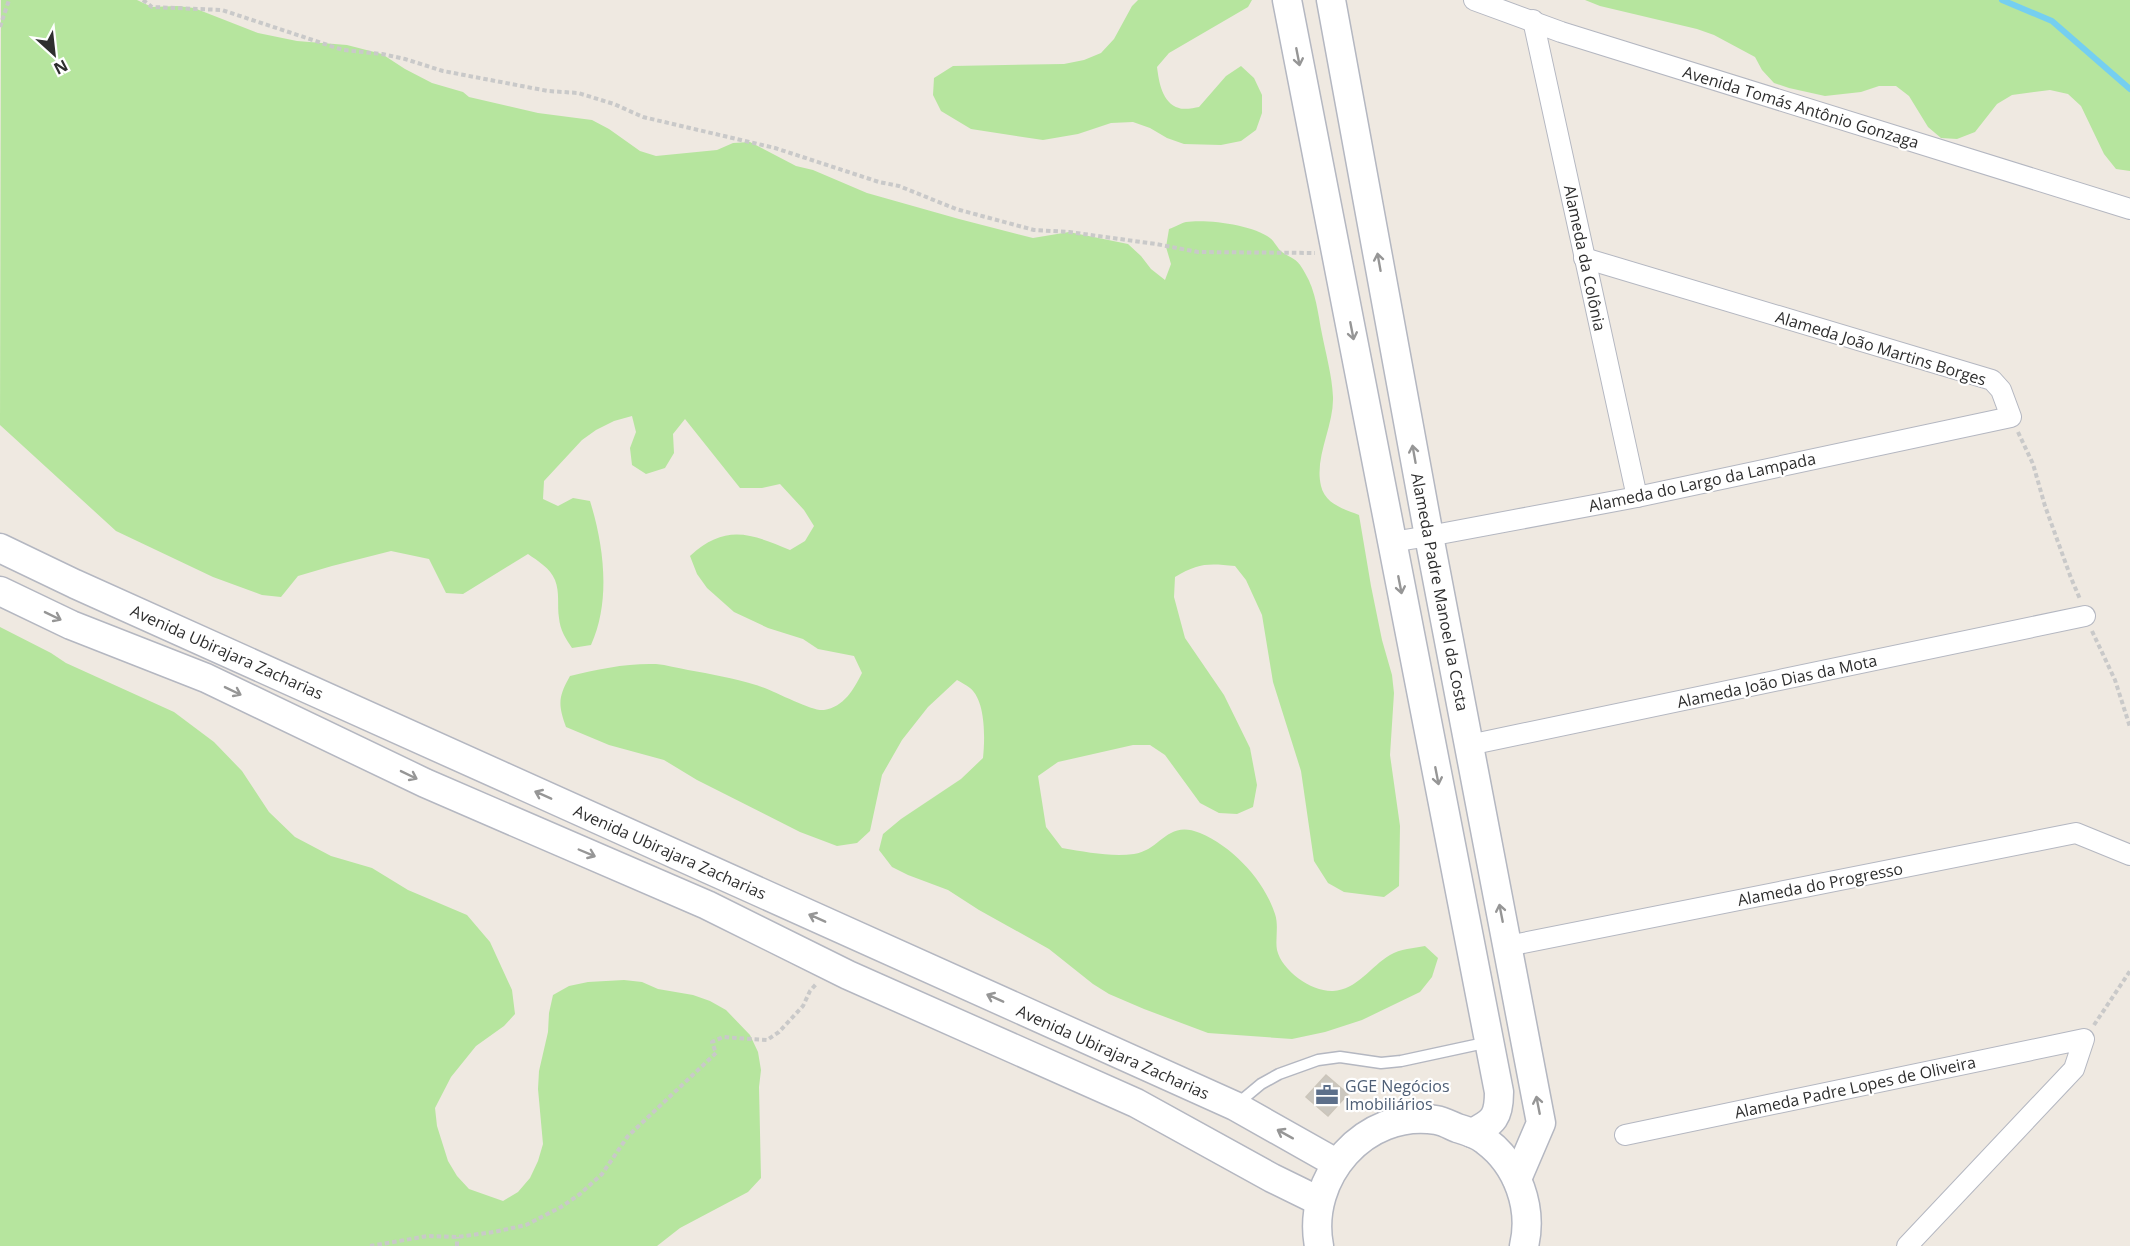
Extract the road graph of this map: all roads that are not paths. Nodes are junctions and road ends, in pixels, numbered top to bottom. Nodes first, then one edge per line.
1 (1287, 0) edge
2 (1331, 0) edge
3 (1474, 0) edge
4 (1533, 20) junction
5 (2130, 209) edge
6 (1584, 258) junction
7 (2011, 417) joint
8 (1637, 497) junction
9 (1430, 536) junction
10 (1392, 542) junction
11 (0, 548) edge
12 (0, 591) edge
13 (2085, 616) road end
14 (1469, 745) junction
15 (2130, 855) edge
16 (1508, 946) junction
17 (1489, 1042) junction
18 (1235, 1106) junction
19 (1472, 1133) junction
20 (1625, 1135) dead end
21 (1336, 1163) junction
22 (1517, 1179) junction
23 (1319, 1201) junction
24 (1319, 1246) edge
25 (1524, 1246) edge
26 (1907, 1246) edge

1 -> 10 main road
9 -> 2 main road, Alameda Padre Manoel da Costa
3 - 4 street, Avenida Tomás Antônio Gonzaga
4 - 5 street, Avenida Tomás Antônio Gonzaga
4 - 6 street, Alameda da Colônia
6 - 7 street, Alameda João Martins Borges
6 - 8 street, Alameda da Colônia
7 - 8 street, Alameda do Largo da Lampada
8 - 9 street, Alameda do Largo da Lampada
9 - 10 street, Alameda do Largo da Lampada
9 - 14 main road, Alameda Padre Manoel da Costa
10 -> 17 main road
18 -> 11 main road, Avenida Ubirajara Zacharias
12 -> 23 main road, Avenida Ubirajara Zacharias
13 - 14 street, Alameda João Dias da Mota
16 -> 14 main road, Alameda Padre Manoel da Costa
15 - 16 street, Alameda do Progresso
22 -> 16 main road, Alameda Padre Manoel da Costa
17 - 18 lane
17 - 19 main road
21 -> 18 main road, Avenida Ubirajara Zacharias
19 - 21 main road
19 - 22 main road
20 - 26 street, Alameda Padre Lopes de Oliveira
21 - 23 main road
22 - 25 main road
23 - 24 main road

